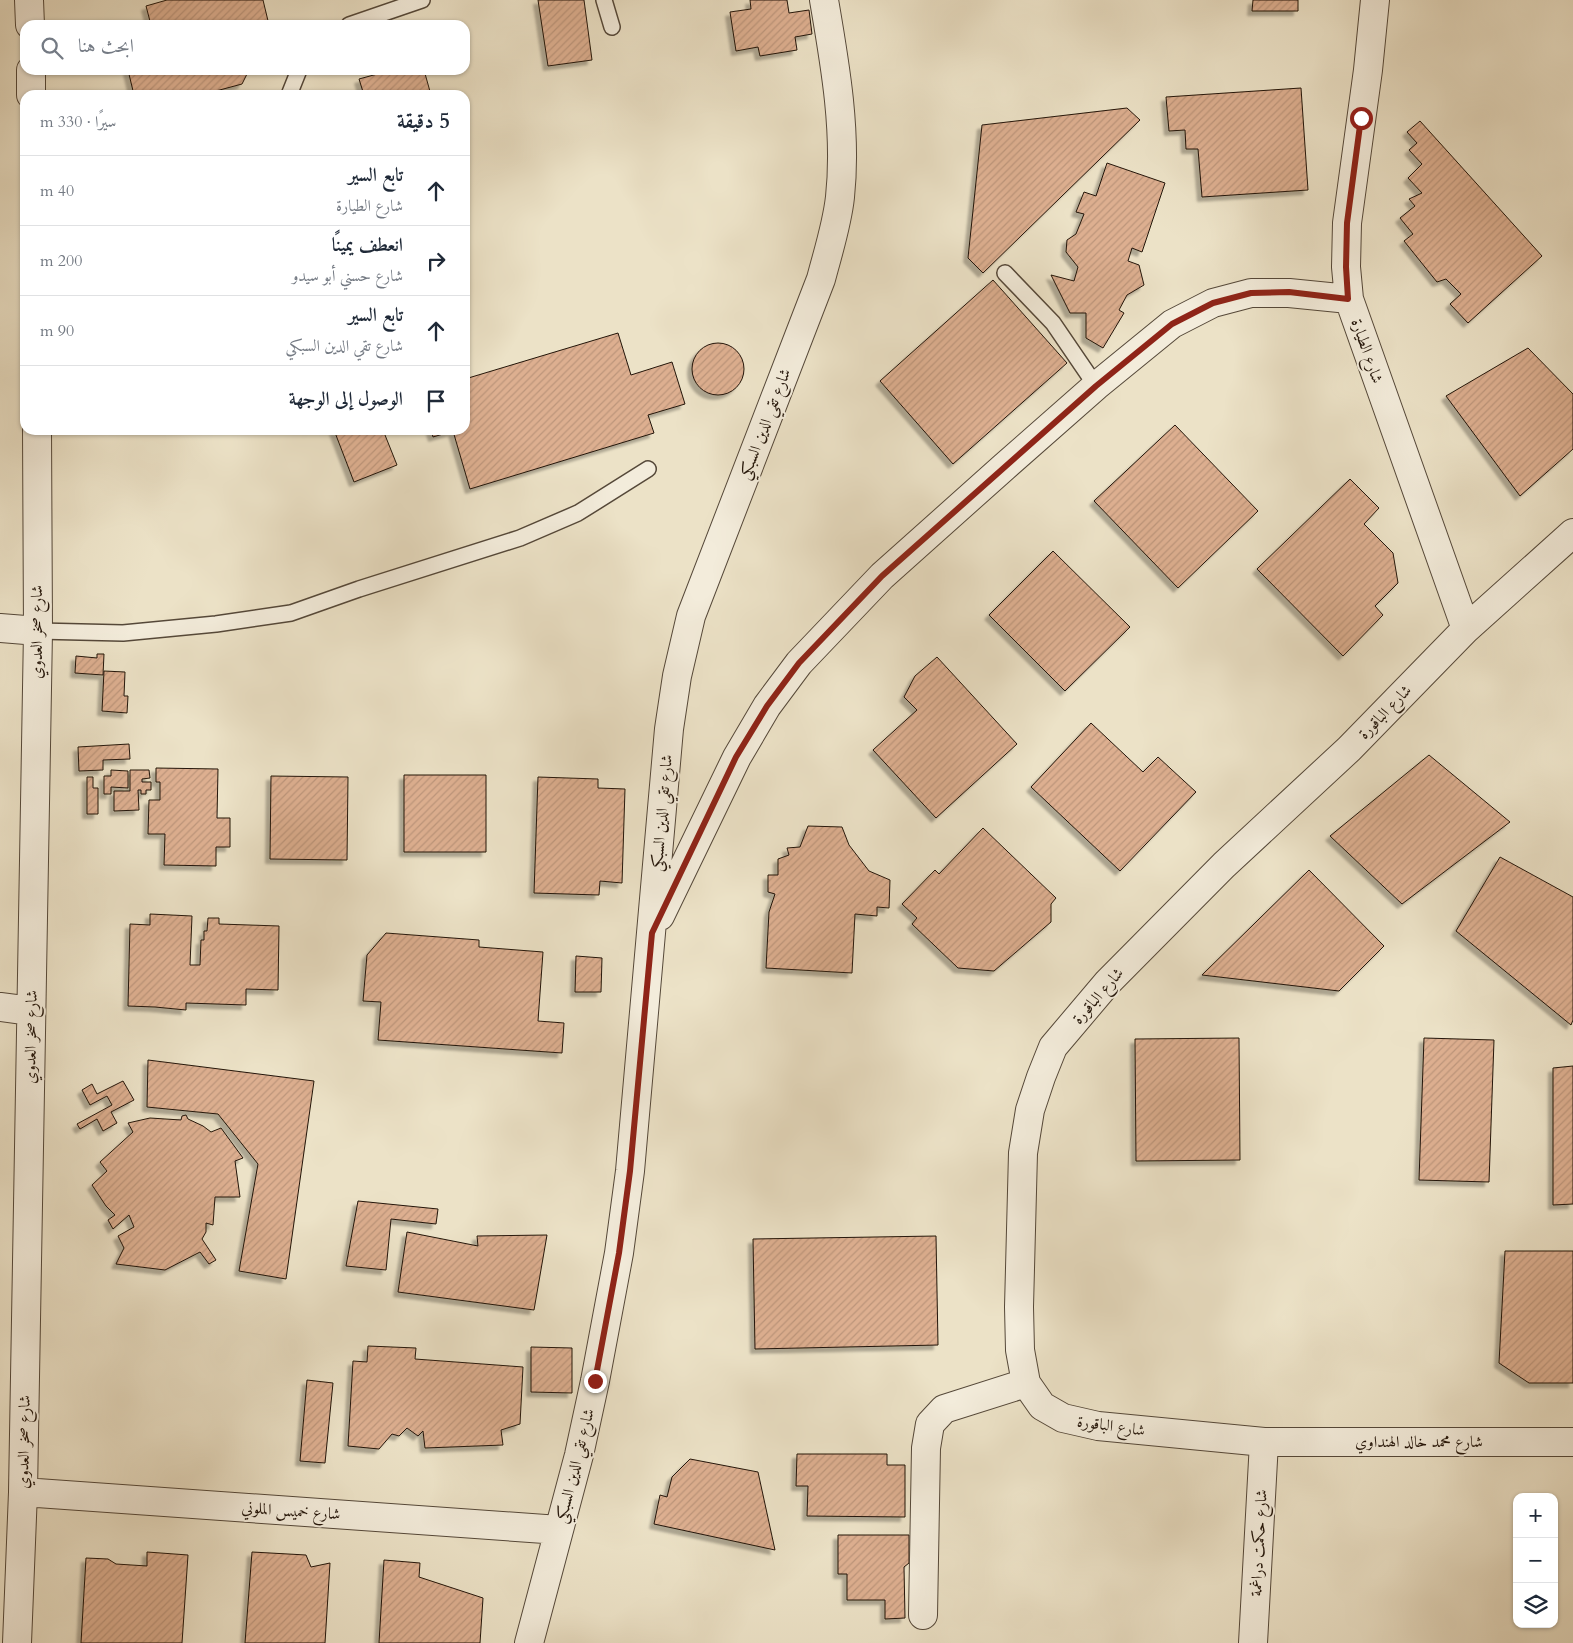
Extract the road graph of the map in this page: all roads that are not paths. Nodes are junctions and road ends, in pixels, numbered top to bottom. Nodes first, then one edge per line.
1 (29, 0) edge
2 (422, 0) edge
3 (604, 0) edge
4 (824, 0) edge
5 (1375, 0) edge
6 (30, 20) edge
7 (364, 20) edge
8 (612, 27) dead end
9 (31, 75) edge
10 (296, 75) edge
11 (31, 90) edge
12 (291, 90) edge
13 (1005, 273) dead end
14 (1348, 299) junction
15 (1096, 386) junction
16 (37, 435) edge
17 (648, 469) dead end
18 (1573, 533) edge
19 (0, 628) edge
20 (1466, 629) junction
21 (38, 632) junction
22 (652, 933) junction
23 (0, 1007) edge
24 (31, 1011) junction
25 (1026, 1383) junction
26 (1264, 1442) junction
27 (1573, 1442) edge
28 (23, 1492) junction
29 (559, 1530) junction
30 (923, 1615) dead end
31 (17, 1643) edge
32 (529, 1643) edge
33 (1253, 1643) edge

1 - 6 street
2 - 7 lane
3 - 8 lane
4 - 22 street, شارع تقي الدين السبكي
5 - 14 street, شارع الطيارة
9 - 11 street
10 - 12 lane
13 - 15 lane
14 - 15 street
14 - 20 street, شارع الطيارة
15 - 22 street
16 - 21 street, شارع صخر العدوي
17 - 21 lane
18 - 20 street, شارع الباقورة
19 - 21 street
20 - 25 street, شارع الباقورة
21 - 24 street, شارع صخر العدوي
22 - 29 street, شارع تقي الدين السبكي
23 - 24 street
24 - 28 street, شارع صخر العدوي
25 - 26 street, شارع الباقورة
25 - 30 street
26 - 27 street, شارع محمد خالد الهنداوي
26 - 33 street, شارع حكمت دراغمة
28 - 29 street, شارع خميس الملوني
28 - 31 street, شارع صخر العدوي
29 - 32 street, شارع تقي الدين السبكي

